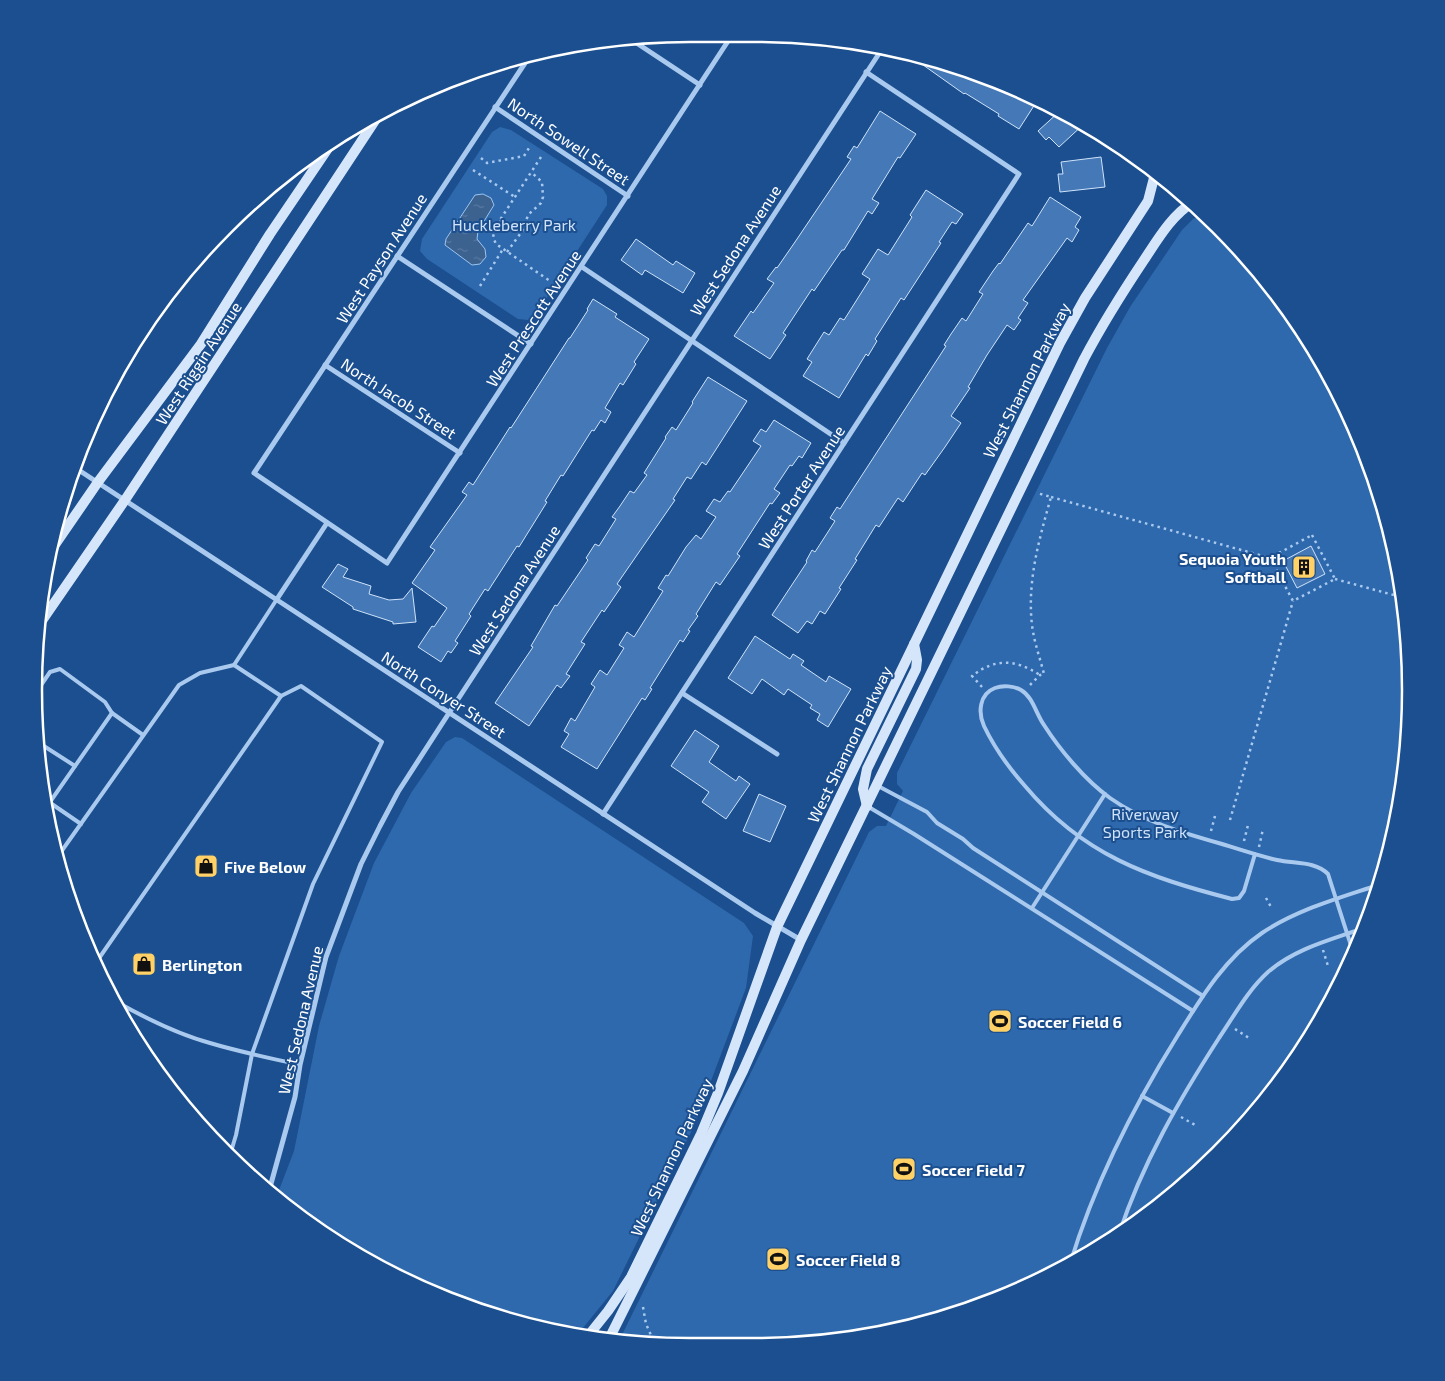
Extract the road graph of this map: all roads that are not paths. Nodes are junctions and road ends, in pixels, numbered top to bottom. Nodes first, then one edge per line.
1 (728, 42) edge
2 (639, 45) edge
3 (878, 55) edge
4 (523, 65) edge
5 (866, 72) junction
6 (700, 85) junction
7 (495, 108) junction
8 (371, 126) edge
9 (321, 158) edge
10 (1154, 180) edge
11 (628, 196) junction
12 (1186, 207) edge
13 (397, 256) junction
14 (582, 267) junction
15 (690, 341) junction
16 (531, 344) junction
17 (325, 365) junction
18 (844, 444) junction
19 (460, 453) junction
20 (81, 471) edge
21 (98, 482) junction
22 (125, 500) junction
23 (327, 523) junction
24 (62, 534) edge
25 (277, 599) junction
26 (47, 613) edge
27 (914, 644) junction
28 (234, 665) junction
29 (42, 682) edge
30 (682, 693) junction
31 (281, 696) junction
32 (112, 712) junction
33 (450, 712) junction
34 (143, 735) junction
35 (45, 747) edge
36 (777, 754) dead end
37 (75, 766) junction
38 (878, 785) junction
39 (1105, 794) junction
40 (52, 796) edge
41 (53, 804) edge
42 (867, 806) junction
43 (603, 814) junction
44 (81, 824) junction
45 (1077, 837) junction
46 (63, 849) edge
47 (1256, 854) junction
48 (1372, 887) edge
49 (1042, 892) junction
50 (1336, 899) junction
51 (1032, 908) junction
52 (777, 926) junction
53 (1356, 931) edge
54 (1347, 934) junction
55 (801, 940) junction
56 (1350, 944) edge
57 (100, 957) edge
58 (1203, 996) junction
59 (125, 1006) edge
60 (1193, 1011) junction
61 (252, 1054) junction
62 (300, 1065) junction
63 (1142, 1096) junction
64 (1173, 1113) junction
65 (232, 1149) edge
66 (271, 1184) edge
67 (1123, 1224) edge
68 (1073, 1254) edge
69 (592, 1331) edge
70 (612, 1334) edge

1 - 6 street, West Prescott Avenue
2 - 6 street
3 - 5 street, West Sedona Avenue
4 - 7 street, West Payson Avenue
5 - 15 street, West Sedona Avenue
5 - 18 street, West Porter Avenue
6 - 11 street, West Prescott Avenue
7 - 11 street, North Sowell Street
7 - 13 street, West Payson Avenue
8 - 22 street, West Riggin Avenue
9 - 21 street, West Riggin Avenue
10 - 27 street, West Shannon Parkway
11 - 14 street, West Prescott Avenue
12 - 38 street, West Shannon Parkway
13 - 16 street
13 - 17 street, West Payson Avenue
14 - 15 street
14 - 16 street, West Prescott Avenue
15 - 18 street
15 - 33 street, West Sedona Avenue
16 - 19 street, West Prescott Avenue
17 - 19 street, North Jacob Street
17 - 23 street, West Payson Avenue
18 - 30 street, West Porter Avenue
19 - 23 street, West Prescott Avenue
20 - 21 street, North Conyer Street
21 - 22 street, North Conyer Street
21 - 24 street, West Riggin Avenue
22 - 25 street, North Conyer Street
22 - 26 street, West Riggin Avenue
23 - 25 street
25 - 28 lane
25 - 33 street, North Conyer Street
27 - 42 street
27 - 52 street, West Shannon Parkway
28 - 31 lane
28 - 34 lane
29 - 32 lane
30 - 36 street
30 - 43 street, West Porter Avenue
31 - 57 lane
31 - 61 lane
32 - 34 lane
32 - 37 lane
33 - 43 street, North Conyer Street
33 - 62 street, West Sedona Avenue
34 - 44 lane
35 - 37 lane
37 - 40 lane
38 - 42 street, West Shannon Parkway
38 - 49 lane
39 - 45 lane
39 - 45 lane
39 - 47 lane
41 - 44 lane
42 - 51 lane
42 - 55 street, West Shannon Parkway
43 - 52 street, North Conyer Street
44 - 46 lane
45 - 47 lane
45 - 49 lane
47 - 50 lane
48 - 50 lane
49 - 51 lane
49 - 58 lane
50 - 54 lane
50 - 58 lane
51 - 60 lane
52 - 55 street, North Conyer Street
52 - 69 street, West Shannon Parkway
53 - 54 lane
54 - 56 lane
54 - 64 lane
55 - 70 street, West Shannon Parkway
58 - 60 lane
59 - 61 lane
60 - 63 lane
61 - 62 lane
61 - 65 lane
62 - 66 street, West Sedona Avenue
63 - 64 lane
63 - 68 lane
64 - 67 lane

